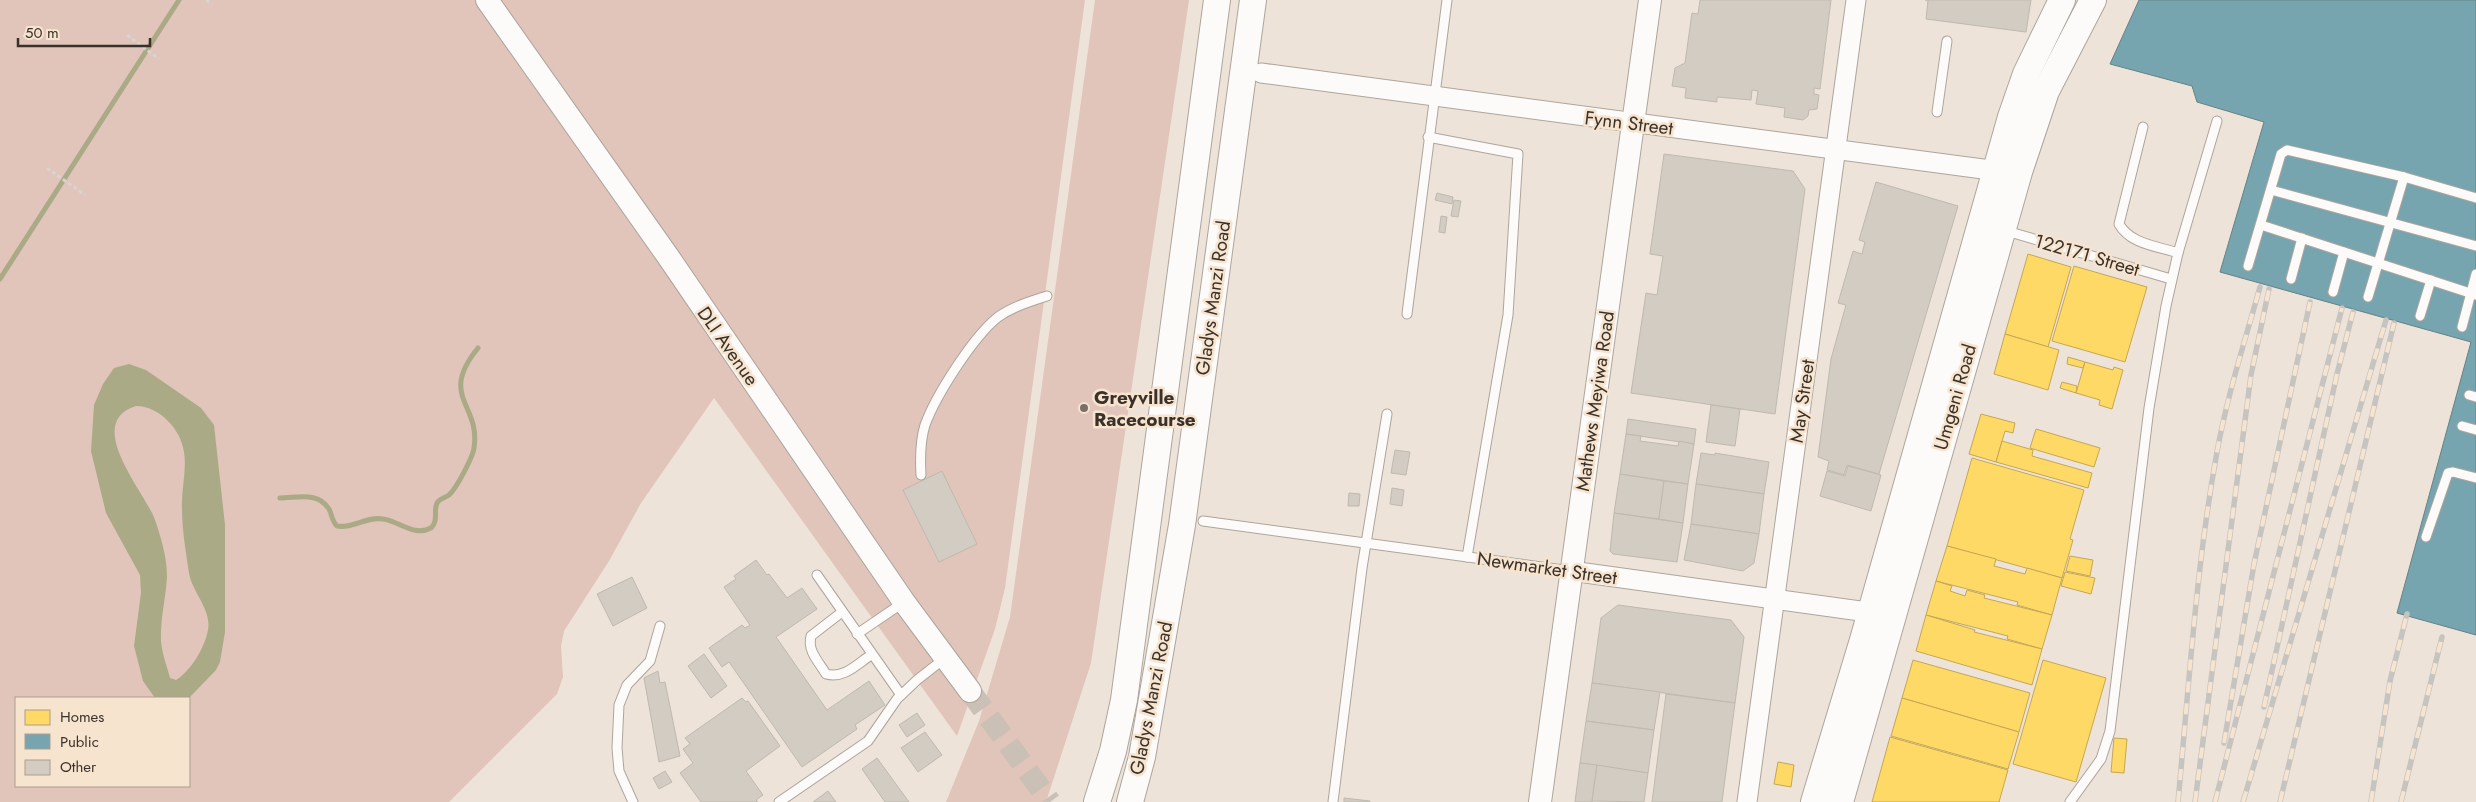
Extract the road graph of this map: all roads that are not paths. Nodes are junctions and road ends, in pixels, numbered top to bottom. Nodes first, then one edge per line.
1 (487, 0) edge
2 (1217, 0) edge
3 (1254, 0) edge
4 (1447, 0) edge
5 (1650, 0) edge
6 (1856, 0) edge
7 (2093, 0) edge
8 (2060, 2) edge
9 (1947, 41) dead end
10 (1209, 64) junction
11 (1252, 71) junction
12 (1434, 97) junction
13 (1937, 112) dead end
14 (2217, 120) dead end
15 (1633, 124) junction
16 (2143, 127) dead end
17 (1428, 137) junction
18 (1837, 148) junction
19 (1998, 170) junction
20 (2404, 177) junction
21 (2271, 190) junction
22 (2476, 198) edge
23 (2391, 223) junction
24 (2262, 225) junction
25 (2003, 230) junction
26 (2302, 238) junction
27 (2476, 246) edge
28 (2344, 252) junction
29 (2178, 253) junction
30 (2378, 263) junction
31 (2248, 266) dead end
32 (2476, 274) edge
33 (2291, 279) dead end
34 (2171, 280) junction
35 (2431, 280) junction
36 (2333, 292) dead end
37 (2473, 294) edge
38 (1047, 296) dead end
39 (2368, 297) dead end
40 (1407, 314) dead end
41 (2420, 316) dead end
42 (2462, 327) dead end
43 (1387, 414) dead end
44 (2462, 426) dead end
45 (2476, 430) edge
46 (921, 475) dead end
47 (2476, 478) edge
48 (1149, 521) junction
49 (1192, 523) junction
50 (2426, 537) dead end
51 (1367, 543) junction
52 (1467, 557) junction
53 (1571, 571) junction
54 (817, 575) dead end
55 (1775, 601) junction
56 (904, 602) junction
57 (842, 612) junction
58 (1881, 614) junction
59 (660, 626) dead end
60 (857, 634) junction
61 (871, 654) junction
62 (946, 658) junction
63 (970, 691) tunnel mouth
64 (901, 696) junction
65 (1844, 744) junction
66 (1142, 757) junction
67 (633, 802) edge
68 (779, 802) edge
69 (1097, 802) edge
70 (1130, 802) edge
71 (1141, 802) edge
72 (1333, 802) edge
73 (1540, 802) edge
74 (1747, 802) edge
75 (1814, 802) edge
76 (1840, 802) edge
77 (2070, 802) edge

1 - 56 street, DLI Avenue
2 - 10 main road, Gladys Manzi Road
3 - 11 main road, Gladys Manzi Road
4 - 12 lane
5 - 15 street, Mathews Meyiwa Road
6 - 18 street, May Street
7 - 25 main road, Umgeni Road
8 - 19 main road, Umgeni Road
9 - 13 lane
10 - 11 main road
10 - 48 main road, Gladys Manzi Road
11 - 12 street, Fynn Street
11 - 49 main road, Gladys Manzi Road
12 - 15 street, Fynn Street
12 - 17 lane
14 - 29 lane
15 - 18 street, Fynn Street
15 - 53 street, Mathews Meyiwa Road
16 - 29 lane
17 - 40 lane
17 - 52 lane
18 - 19 street, Fynn Street
18 - 55 street, May Street
19 - 58 main road, Umgeni Road
20 - 21 lane
20 - 22 lane
20 - 23 lane
21 - 23 lane
21 - 24 lane
23 - 27 lane
23 - 30 lane
24 - 26 lane
24 - 31 lane
25 - 34 lane, 122171 Street
25 - 58 main road, Umgeni Road
26 - 28 lane
26 - 33 lane
28 - 30 lane
28 - 36 lane
29 - 34 lane
30 - 35 lane
30 - 39 lane
32 - 37 lane
34 - 77 lane
35 - 37 lane
35 - 41 lane
37 - 42 lane
38 - 46 lane
43 - 51 lane
44 - 45 lane
47 - 50 lane
48 - 49 main road
48 - 69 main road, Gladys Manzi Road
49 - 51 lane, Newmarket Street
49 - 66 main road, Gladys Manzi Road
51 - 52 lane, Newmarket Street
51 - 72 lane
52 - 53 lane, Newmarket Street
53 - 55 street, Newmarket Street
53 - 73 street, Mathews Meyiwa Road
54 - 57 lane
55 - 58 street, Newmarket Street
55 - 74 street, May Street
56 - 60 lane
56 - 62 street, DLI Avenue
57 - 60 lane
57 - 61 lane
58 - 65 main road, Umgeni Road
59 - 67 lane
60 - 61 lane
61 - 64 lane
62 - 63 street, DLI Avenue
62 - 64 lane
64 - 68 lane
65 - 75 main road, Umgeni Road
65 - 76 main road, Umgeni Road
66 - 70 main road, Gladys Manzi Road
66 - 71 main road

